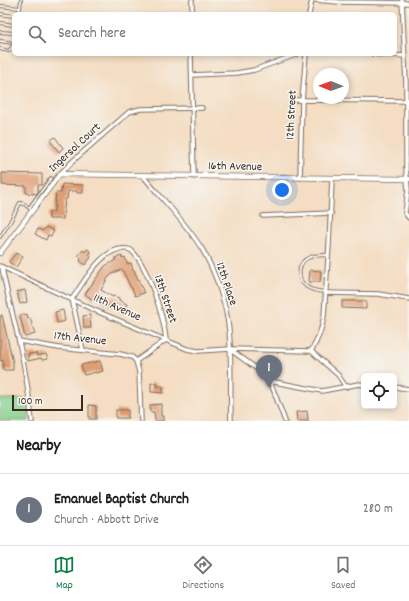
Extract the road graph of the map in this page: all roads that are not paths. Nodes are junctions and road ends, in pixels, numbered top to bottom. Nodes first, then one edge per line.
1 (21, 0) edge
2 (192, 0) edge
3 (312, 0) edge
4 (315, 0) edge
5 (402, 1) edge
6 (409, 3) edge
7 (0, 6) edge
8 (20, 8) junction
9 (20, 12) edge
10 (192, 12) edge
11 (309, 12) edge
12 (0, 14) edge
13 (12, 16) edge
14 (0, 23) edge
15 (12, 24) edge
16 (0, 32) edge
17 (12, 34) edge
18 (0, 41) edge
19 (407, 42) edge
20 (12, 44) edge
21 (12, 46) edge
22 (0, 49) edge
23 (397, 55) edge
24 (191, 56) edge
25 (292, 56) edge
26 (306, 56) edge
27 (406, 56) junction
28 (192, 75) junction
29 (295, 100) dead end
30 (302, 100) junction
31 (408, 101) edge
32 (192, 107) junction
33 (202, 108) dead end
34 (60, 174) junction
35 (142, 176) junction
36 (194, 177) junction
37 (51, 178) dead end
38 (300, 178) junction
39 (332, 179) junction
40 (408, 179) edge
41 (31, 209) junction
42 (331, 213) junction
43 (262, 216) dead end
44 (409, 218) edge
45 (0, 237) edge
46 (0, 252) edge
47 (329, 255) junction
48 (1, 266) edge
49 (326, 292) junction
50 (72, 299) junction
51 (409, 299) edge
52 (166, 340) junction
53 (19, 341) junction
54 (230, 349) junction
55 (83, 350) junction
56 (311, 351) junction
57 (136, 360) junction
58 (270, 381) junction
59 (361, 385) edge
60 (346, 387) junction
61 (397, 388) edge
62 (409, 389) edge
63 (32, 421) edge
64 (141, 421) edge
65 (231, 421) edge
66 (285, 421) edge

1 - 8 lane
2 - 10 street
3 - 11 street
4 - 5 street
5 - 6 street
5 - 19 street
7 - 8 lane
8 - 9 lane
12 - 13 lane
14 - 15 lane
16 - 17 lane
18 - 20 lane
19 - 27 street
21 - 22 lane
23 - 27 street
24 - 28 street
25 - 28 street
26 - 30 street, 12th Street
27 - 31 street
28 - 32 street
29 - 30 street
30 - 31 street
30 - 38 street, 12th Street
31 - 40 street
32 - 33 street, Ingersol Court
32 - 34 street, Ingersol Court
32 - 36 street
34 - 35 street, 16th Avenue
34 - 41 street, Ingersol Court
35 - 36 street, 16th Avenue
35 - 54 street, 12th Place
36 - 38 street, 16th Avenue
37 - 41 lane
38 - 39 street, 16th Avenue
39 - 40 street, 16th Avenue
39 - 42 street
40 - 44 street
41 - 45 lane
41 - 46 street, Ingersol Court
42 - 43 street
42 - 47 street
47 - 49 street
47 - 49 lane
48 - 50 street, 11th Avenue
48 - 53 street
49 - 51 street
49 - 56 street
50 - 52 street, 11th Avenue
50 - 52 street, 13th Street
50 - 55 street
52 - 54 street, 11th Avenue
52 - 57 street, 13th Street
53 - 55 street, 17th Avenue
53 - 63 street
54 - 56 street
54 - 58 street
54 - 65 street, 12th Place
55 - 57 street, 17th Avenue
56 - 60 street
57 - 64 street
58 - 60 street
58 - 66 street
59 - 60 street
61 - 62 street

